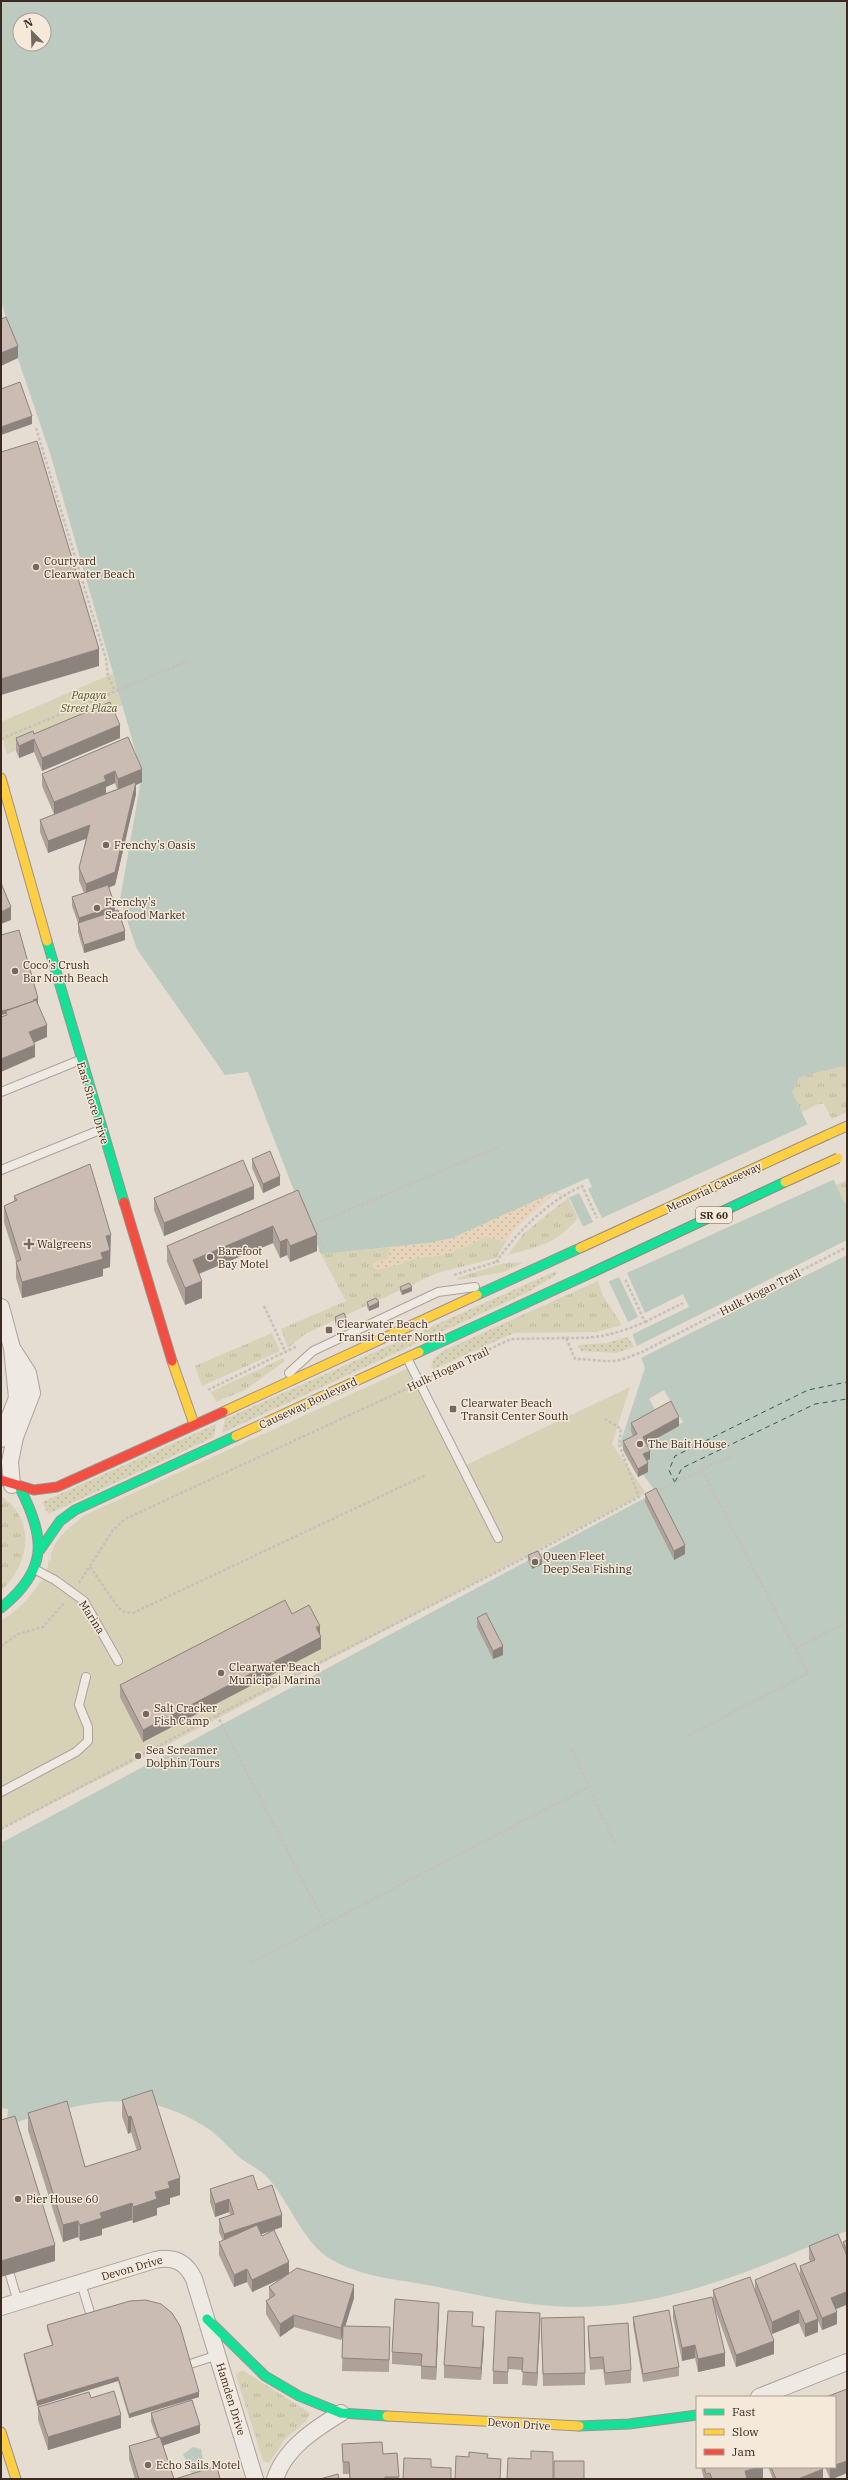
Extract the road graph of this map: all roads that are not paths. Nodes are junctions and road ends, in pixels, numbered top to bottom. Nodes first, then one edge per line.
1 (1, 778) edge
2 (80, 1059) junction
3 (1, 1092) edge
4 (847, 1126) edge
5 (101, 1130) junction
6 (847, 1154) edge
7 (1, 1170) edge
8 (498, 1284) junction
9 (1, 1307) edge
10 (12, 1348) junction
11 (406, 1358) junction
12 (275, 1387) junction
13 (194, 1424) junction
14 (1, 1439) edge
15 (11, 1484) edge
16 (498, 1538) dead end
17 (40, 1550) junction
18 (35, 1570) junction
19 (1, 1608) edge
20 (118, 1661) dead end
21 (86, 1678) dead end
22 (1, 1792) edge
23 (10, 2274) edge
24 (81, 2283) junction
25 (18, 2302) junction
26 (1, 2307) edge
27 (91, 2316) edge
28 (207, 2319) junction
29 (218, 2355) junction
30 (847, 2362) edge
31 (190, 2364) edge
32 (762, 2396) edge
33 (341, 2413) junction
34 (696, 2415) edge
35 (1, 2432) edge
36 (16, 2479) edge
37 (256, 2479) edge
38 (275, 2479) edge

1 - 2 main road, East Shore Drive
2 - 3 lane
2 - 5 main road, East Shore Drive
4 - 8 main road, Memorial Causeway / SR 60, bridge
5 - 7 lane
5 - 13 main road, East Shore Drive
6 - 11 main road, Causeway Boulevard / SR 60, bridge
8 - 12 main road
8 - 12 lane
9 - 10 street
10 - 14 street
10 - 15 street
11 - 16 lane
11 - 17 main road, Causeway Boulevard
12 - 13 main road
13 - 15 main road
15 - 17 main road
17 - 18 main road
18 - 19 main road
18 - 20 lane, Marina
21 - 22 lane
23 - 25 lane
24 - 25 street, Devon Drive
24 - 27 lane
24 - 28 street, Devon Drive
25 - 26 street, Devon Drive
28 - 29 street, Hamden Drive
28 - 33 main road, Devon Drive
29 - 31 lane
29 - 37 street, Hamden Drive
30 - 32 street
33 - 34 main road, Devon Drive
33 - 38 street
35 - 36 main road

